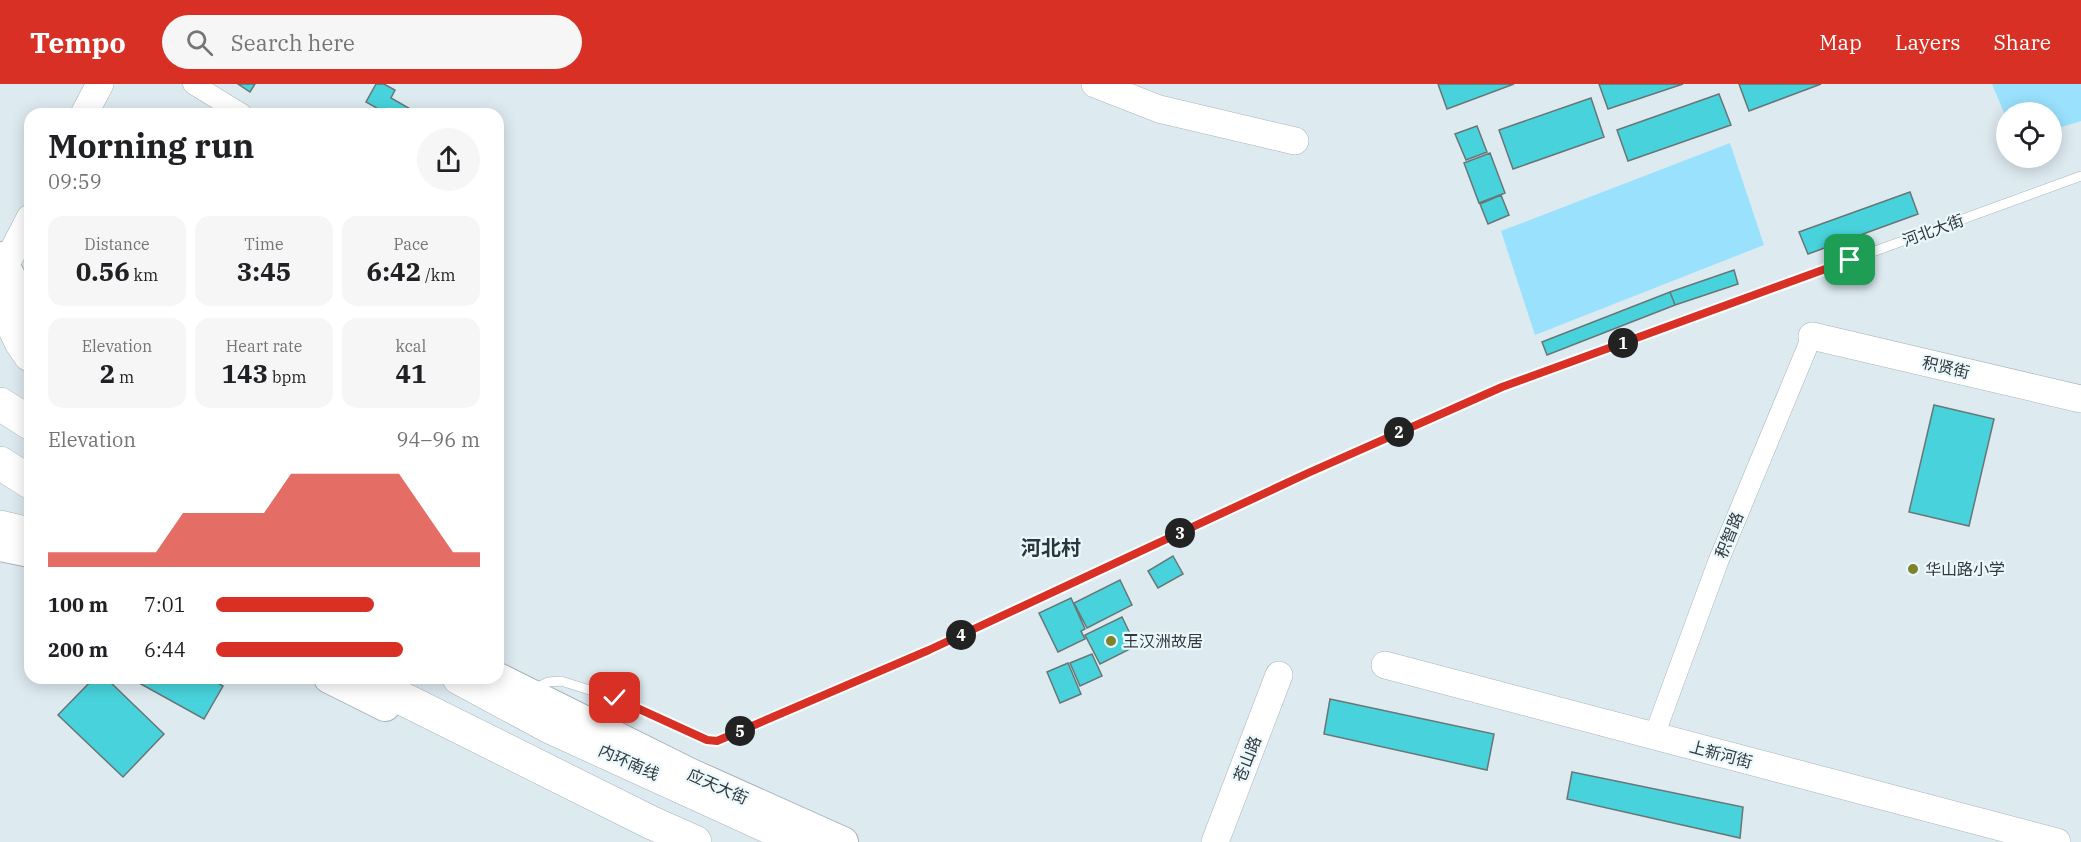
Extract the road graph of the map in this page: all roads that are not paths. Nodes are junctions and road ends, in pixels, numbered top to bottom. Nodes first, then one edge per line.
1 (100, 84) edge
2 (193, 84) edge
3 (1095, 84) edge
4 (87, 108) edge
5 (232, 108) edge
6 (1295, 141) dead end
7 (2081, 176) edge
8 (24, 230) edge
9 (1, 274) edge
10 (24, 307) edge
11 (1812, 336) joint
12 (24, 346) edge
13 (2081, 399) edge
14 (0, 404) edge
15 (24, 419) edge
16 (0, 463) edge
17 (24, 479) edge
18 (0, 527) edge
19 (24, 533) edge
20 (0, 546) edge
21 (24, 551) edge
22 (1385, 664) dead end
23 (1278, 675) dead end
24 (504, 681) edge
25 (340, 684) edge
26 (373, 684) edge
27 (470, 684) edge
28 (526, 693) junction
29 (1654, 736) junction
30 (662, 842) edge
31 (695, 842) edge
32 (802, 842) edge
33 (843, 842) edge
34 (1215, 842) edge
35 (2057, 842) edge

1 - 4 street
2 - 5 street
3 - 6 street
7 - 28 lane, 河北大街
8 - 9 street
9 - 10 main road
9 - 12 highway
11 - 13 street, 积贤街
11 - 29 street, 积智路
14 - 15 highway
16 - 17 highway
18 - 19 highway
20 - 21 main road
22 - 29 street, 上新河街
23 - 34 street, 苍山路
24 - 28 main road, 应天大街
25 - 30 main road
26 - 31 highway
27 - 32 highway, 内环南线
28 - 33 main road, 应天大街
29 - 35 street, 上新河街

